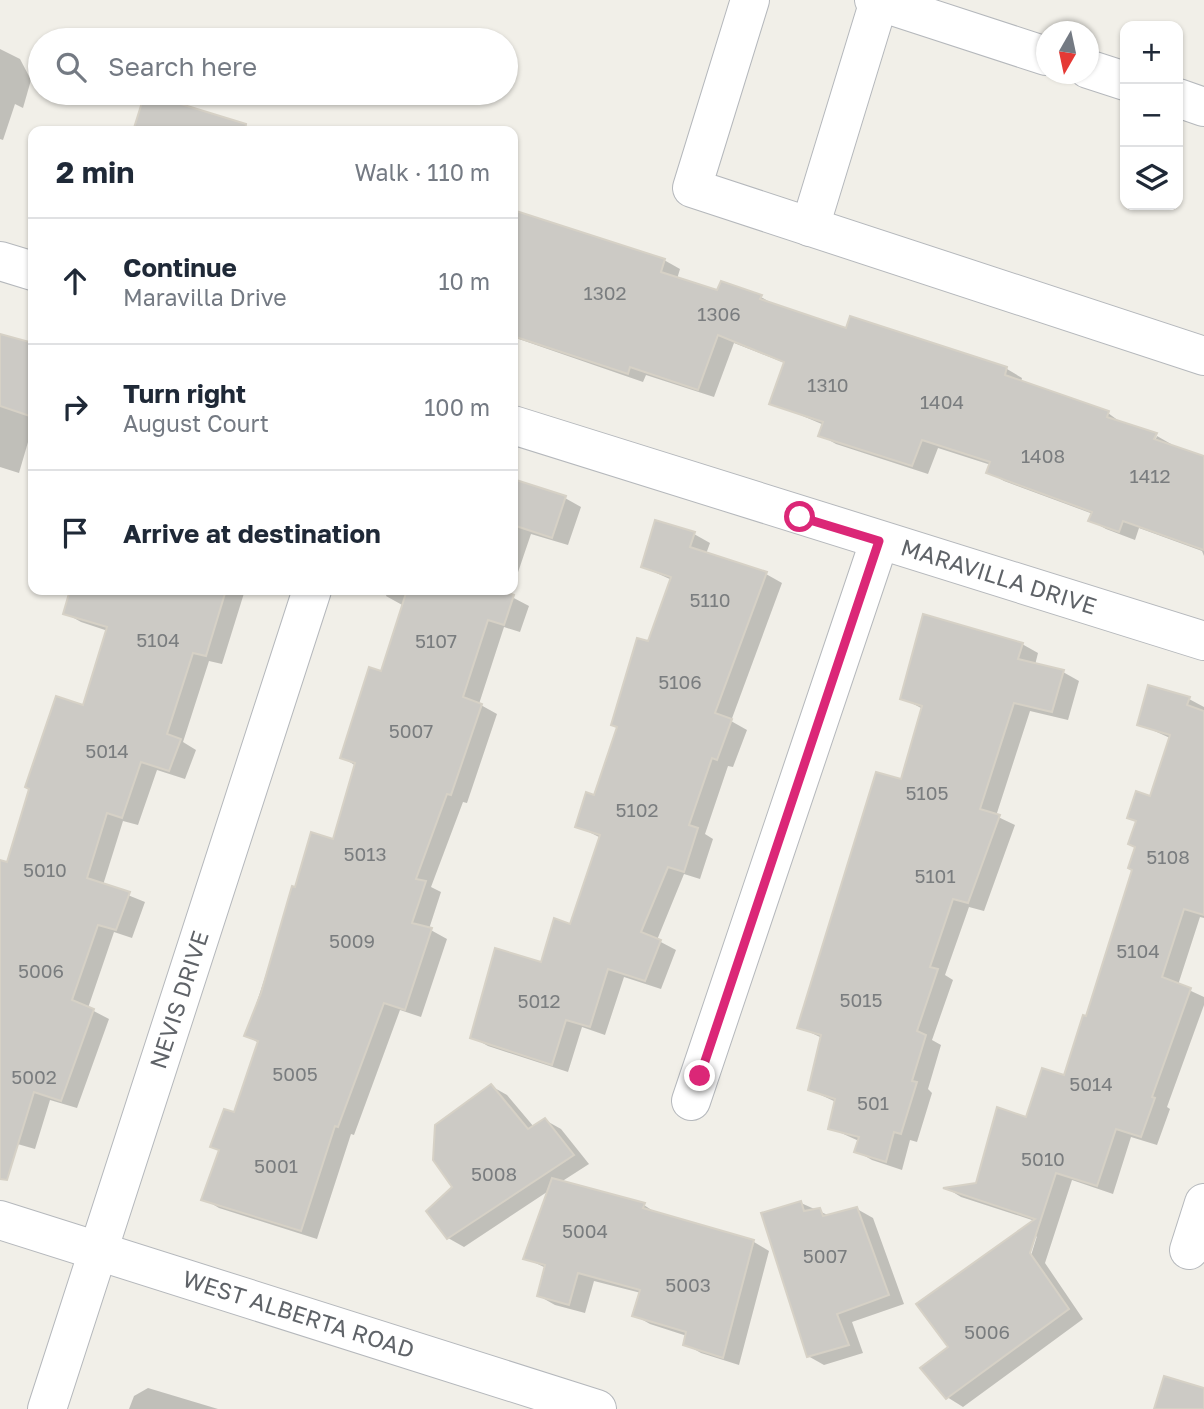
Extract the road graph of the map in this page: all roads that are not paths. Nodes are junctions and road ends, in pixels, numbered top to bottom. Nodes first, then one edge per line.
1 (750, 0) edge
2 (876, 1) edge
3 (1036, 53) edge
4 (1099, 73) edge
5 (1120, 79) edge
6 (1183, 100) edge
7 (1204, 107) edge
8 (810, 227) junction
9 (0, 261) edge
10 (28, 269) edge
11 (1204, 356) edge
12 (518, 427) edge
13 (879, 541) junction
14 (310, 595) edge
15 (1204, 641) edge
16 (691, 1101) dead end
17 (1204, 1203) edge
18 (0, 1220) edge
19 (97, 1250) junction
20 (1189, 1250) dead end
21 (47, 1409) edge
22 (597, 1409) edge

1 - 8 street
2 - 3 street
2 - 8 street
4 - 5 street
6 - 7 street
8 - 11 street
9 - 10 street
12 - 13 street, MARAVILLA DRIVE
13 - 15 street, MARAVILLA DRIVE
13 - 16 street
14 - 19 street, NEVIS DRIVE
17 - 20 street
18 - 19 street, WEST ALBERTA ROAD
19 - 21 street, NEVIS DRIVE
19 - 22 street, WEST ALBERTA ROAD

